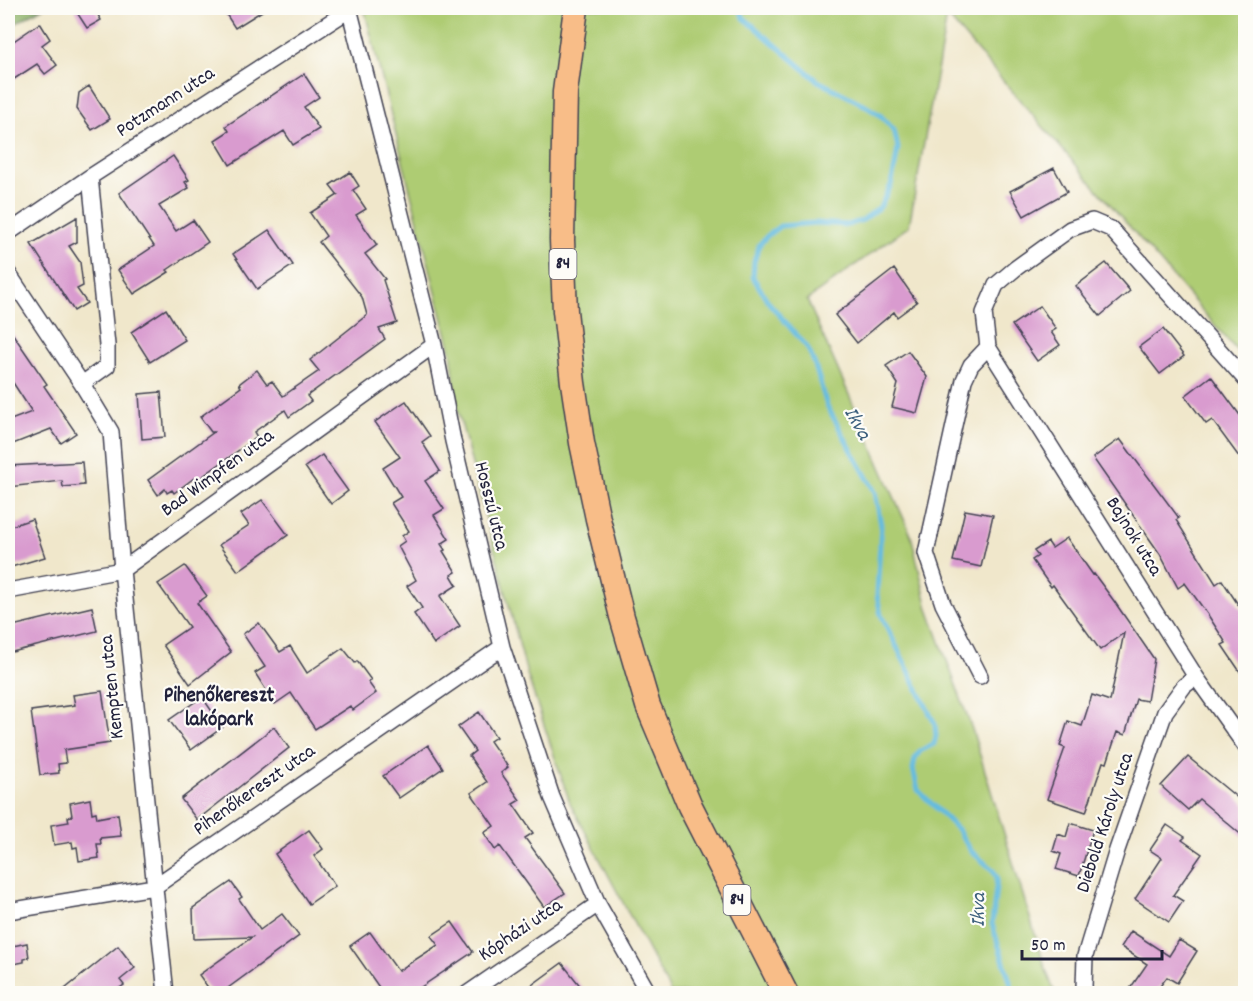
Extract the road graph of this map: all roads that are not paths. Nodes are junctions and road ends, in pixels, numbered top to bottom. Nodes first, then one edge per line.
1 (576, 8) edge
2 (349, 9) edge
3 (90, 177) junction
4 (8, 233) edge
5 (8, 273) edge
6 (434, 345) junction
7 (988, 347) junction
8 (1245, 380) edge
9 (82, 384) junction
10 (122, 570) junction
11 (8, 591) edge
12 (502, 647) junction
13 (980, 676) dead end
14 (1196, 676) junction
15 (1245, 747) edge
16 (154, 887) junction
17 (598, 904) junction
18 (8, 911) edge
19 (487, 988) edge
20 (166, 993) edge
21 (467, 993) edge
22 (649, 993) edge
23 (786, 993) edge
24 (1086, 993) edge

1 - 23 main road, 84
2 - 3 street, Potzmann utca
2 - 6 street, Hosszú utca
3 - 4 street, Potzmann utca
3 - 9 street
5 - 9 street, Kempten utca
6 - 10 street, Bad Wimpfen utca
6 - 12 street, Hosszú utca
7 - 8 street, Bajnok utca
7 - 13 street
7 - 14 street, Bajnok utca
9 - 10 street, Kempten utca
10 - 11 street, Bad Wimpfen utca
10 - 16 street, Kempten utca
12 - 16 street, Pihenőkereszt utca
12 - 17 street, Hosszú utca
14 - 15 street, Bajnok utca
14 - 24 street, Diebold Károly utca
16 - 18 street, Pihenőkereszt utca
16 - 20 street, Kempten utca
17 - 19 street, Kópházi utca
17 - 22 street, Hosszú utca
19 - 21 street, Kópházi utca

